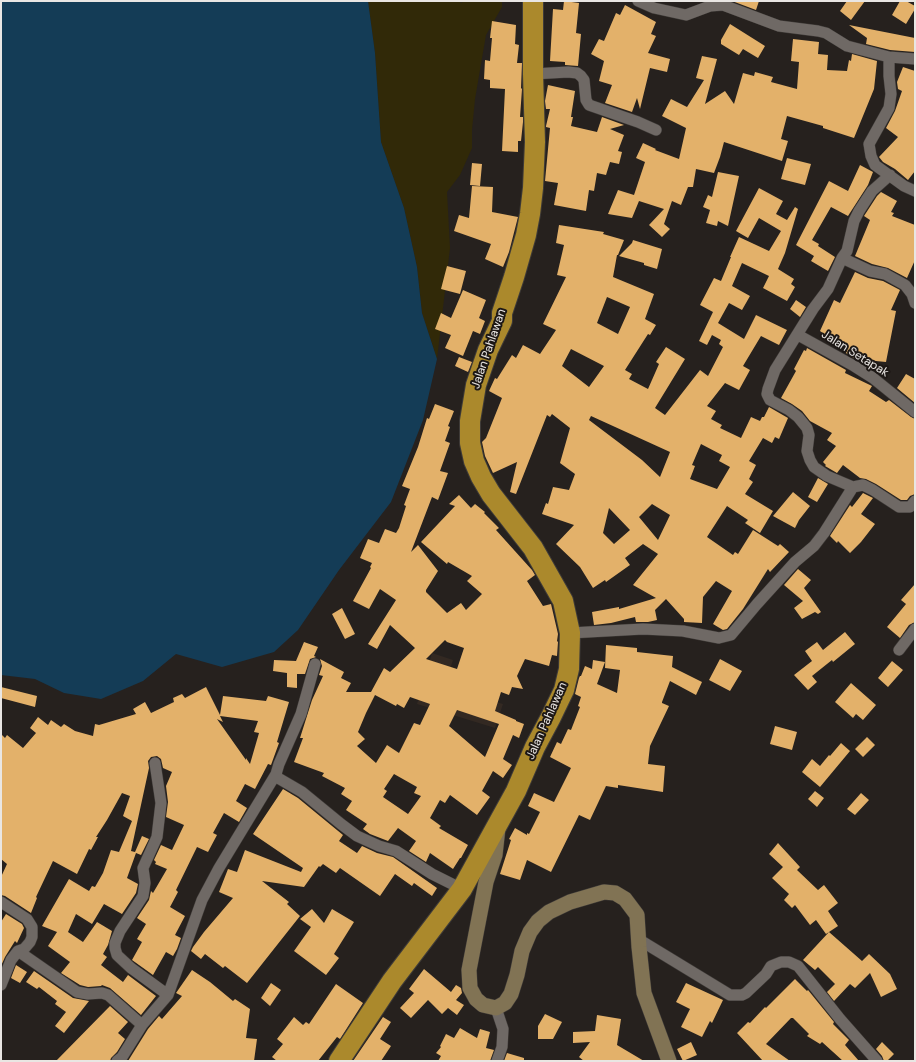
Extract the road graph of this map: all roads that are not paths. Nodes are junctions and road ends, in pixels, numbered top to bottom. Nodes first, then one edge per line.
1 (533, 1) edge
2 (638, 1) edge
3 (889, 57) junction
4 (915, 59) edge
5 (533, 74) junction
6 (656, 130) dead end
7 (890, 175) junction
8 (915, 191) edge
9 (842, 258) junction
10 (915, 303) edge
11 (798, 334) junction
12 (915, 412) edge
13 (853, 487) junction
14 (915, 501) edge
15 (915, 628) edge
16 (570, 632) junction
17 (899, 650) dead end
18 (315, 664) dead end
19 (155, 763) dead end
20 (276, 774) junction
21 (498, 825) junction
22 (462, 889) junction
23 (1, 902) edge
24 (638, 939) junction
25 (18, 951) junction
26 (1, 985) edge
27 (168, 995) junction
28 (496, 1008) junction
29 (142, 1025) junction
30 (117, 1061) edge
31 (339, 1061) edge
32 (497, 1061) edge
33 (669, 1061) edge
34 (877, 1061) edge

1 - 5 highway, Jalan Pahlawan
2 - 3 street
3 - 4 street
3 - 7 street
5 - 6 street
5 - 16 highway, Jalan Pahlawan
7 - 8 street
7 - 9 street
9 - 10 street
9 - 11 street
11 - 12 street, Jalan Setapak
11 - 13 street
13 - 14 street
13 - 16 street
15 - 17 street
16 - 21 highway, Jalan Pahlawan
18 - 20 street
19 - 27 street
20 - 22 street
20 - 27 street
21 - 22 highway, Jalan Pahlawan
21 - 28 street
22 - 31 highway, Jalan Pahlawan
23 - 25 street
24 - 28 street
24 - 33 street
24 - 34 street
25 - 26 street
25 - 29 street
27 - 29 street
28 - 32 street
29 - 30 street

